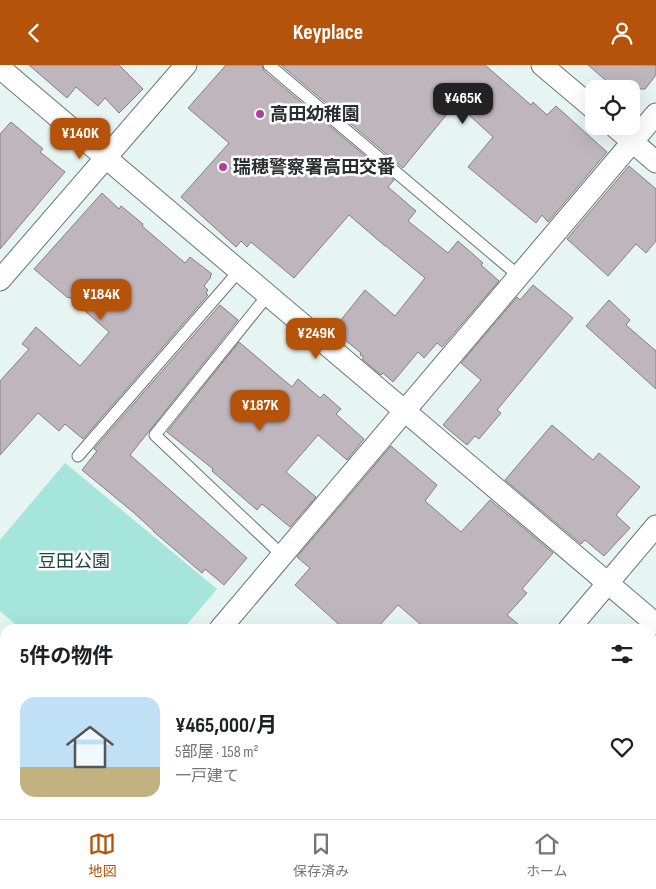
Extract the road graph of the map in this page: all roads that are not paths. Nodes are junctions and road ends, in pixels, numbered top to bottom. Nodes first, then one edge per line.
1 (186, 65) edge
2 (269, 65) edge
3 (542, 65) edge
4 (0, 68) edge
5 (585, 101) edge
6 (656, 114) edge
7 (624, 135) edge
8 (632, 142) junction
9 (106, 158) junction
10 (656, 162) edge
11 (239, 271) junction
12 (519, 276) junction
13 (0, 280) edge
14 (268, 295) junction
15 (404, 411) junction
16 (78, 456) dead end
17 (656, 526) edge
18 (282, 555) junction
19 (608, 583) junction
20 (224, 624) edge
21 (573, 624) edge
22 (656, 624) edge

1 - 9 street
2 - 12 lane
3 - 5 street
4 - 9 street
6 - 8 street
7 - 8 street
8 - 10 street
8 - 12 street
9 - 11 street
9 - 13 street
11 - 14 street
11 - 16 lane
12 - 15 street
14 - 15 street
14 - 18 lane
15 - 18 street
15 - 19 street
17 - 19 street
18 - 20 street
19 - 21 street
19 - 22 street

